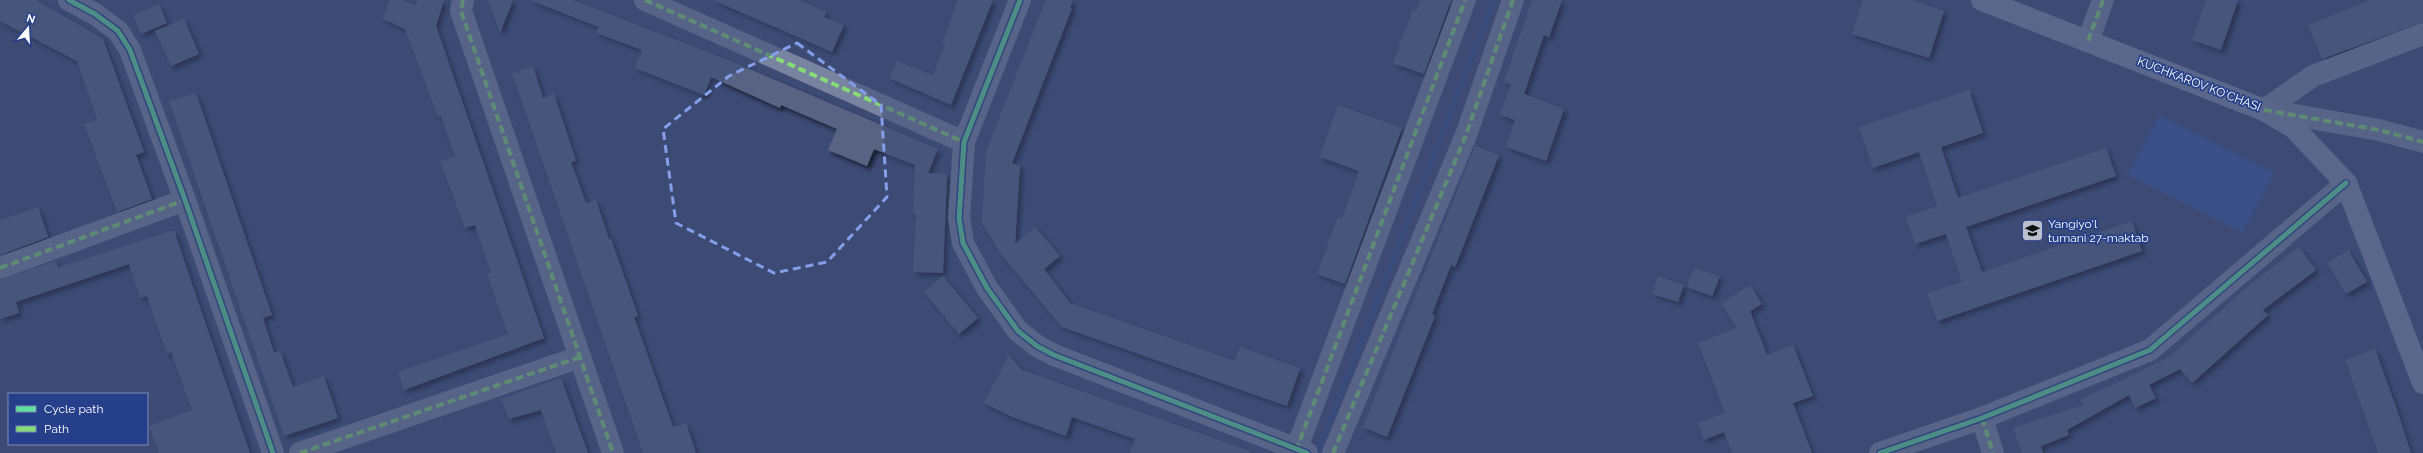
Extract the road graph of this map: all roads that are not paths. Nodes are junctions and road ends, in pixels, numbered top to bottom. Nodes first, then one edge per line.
1 (69, 0) edge
2 (463, 0) edge
3 (645, 0) edge
4 (1020, 0) edge
5 (1465, 0) edge
6 (1513, 0) edge
7 (1982, 0) edge
8 (2103, 0) edge
9 (2423, 34) edge
10 (2088, 41) junction
11 (2264, 110) junction
12 (964, 142) junction
13 (2423, 142) edge
14 (2346, 183) junction
15 (185, 200) junction
16 (0, 268) edge
17 (580, 357) junction
18 (2423, 383) edge
19 (1982, 418) junction
20 (1300, 451) edge
21 (273, 453) edge
22 (300, 453) edge
23 (614, 453) edge
24 (1333, 453) edge
25 (1880, 453) edge
26 (1993, 453) edge

1 - 15 street
2 - 17 street
3 - 12 street
4 - 12 street
5 - 20 street
6 - 24 street
7 - 10 main road, KUCHKAROV KO'CHASI
8 - 10 street
9 - 11 street
10 - 11 main road, KUCHKAROV KO'CHASI
11 - 13 street, KUCHKAROV KO'CHASI
11 - 14 main road
12 - 20 street
14 - 18 main road
14 - 19 street
15 - 16 street
15 - 21 street
17 - 22 street
17 - 23 street
19 - 25 street
19 - 26 street

